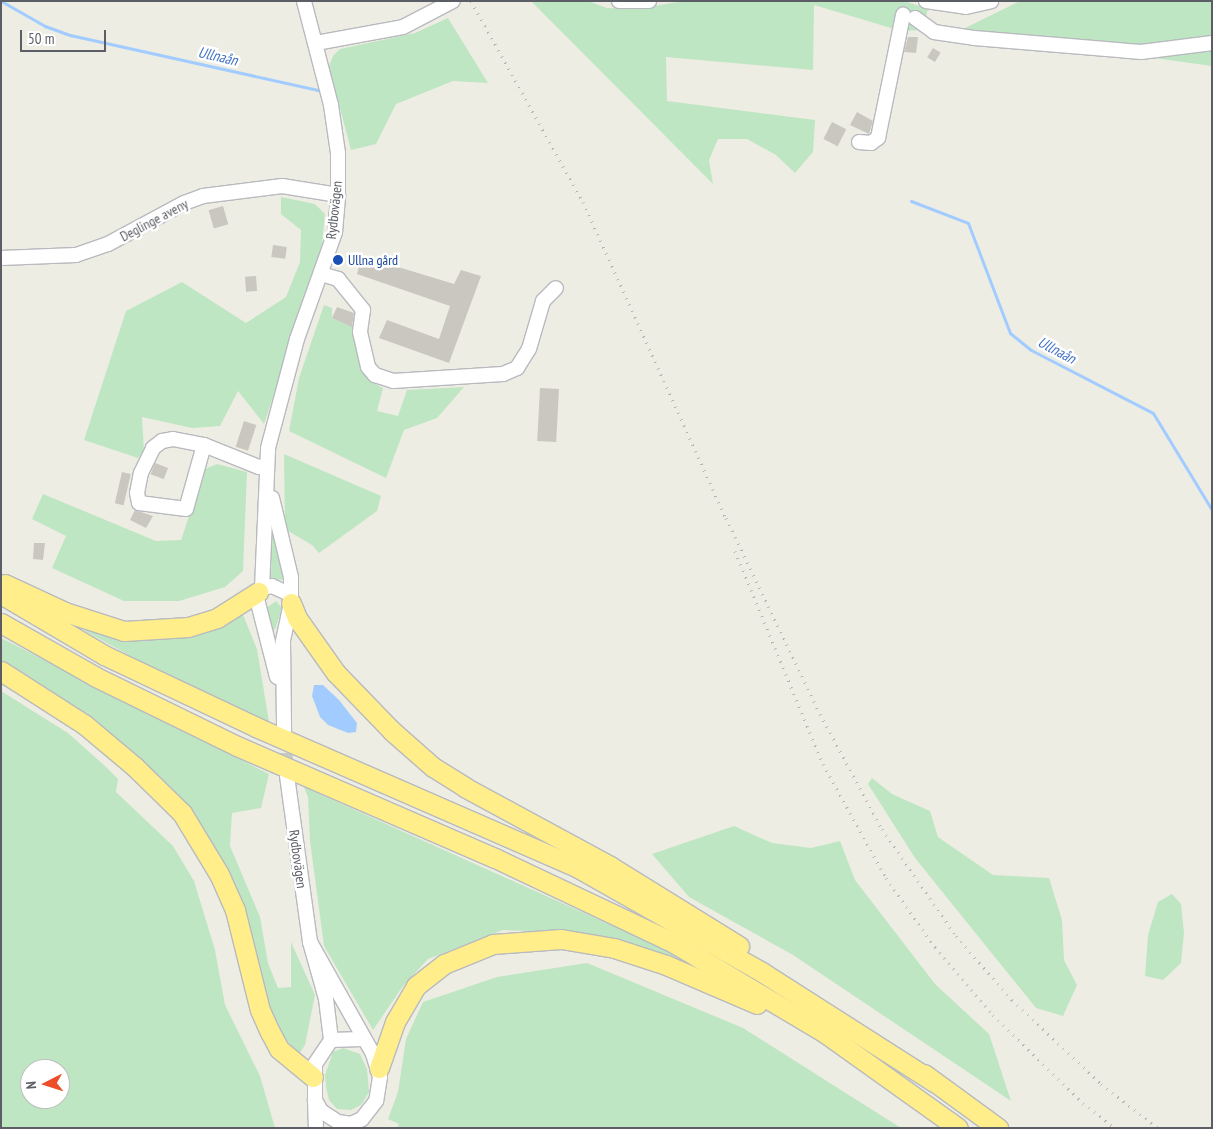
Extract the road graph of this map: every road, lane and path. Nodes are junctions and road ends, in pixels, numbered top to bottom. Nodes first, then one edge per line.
1 (304, 1) edge
2 (453, 1) edge
3 (619, 1) edge
4 (649, 1) edge
5 (926, 1) edge
6 (991, 1) edge
7 (316, 43) junction
8 (1212, 43) edge
9 (859, 142) dead end
10 (338, 196) junction
11 (1, 258) edge
12 (322, 274) junction
13 (556, 288) dead end
14 (204, 445) junction
15 (267, 469) junction
16 (1, 582) edge
17 (260, 590) junction
18 (1, 594) edge
19 (290, 598) junction
20 (1, 623) edge
21 (1, 671) edge
22 (281, 697) junction
23 (284, 730) tunnel mouth
24 (287, 776) tunnel mouth
25 (310, 942) junction
26 (825, 1033) junction
27 (362, 1039) junction
28 (331, 1040) junction
29 (379, 1068) junction
30 (313, 1077) junction
31 (934, 1082) junction
32 (315, 1100) junction
33 (350, 1126) edge
34 (316, 1128) edge
35 (958, 1128) edge
36 (998, 1128) edge

1 - 7 street, Rydbovägen
2 - 7 street
3 - 4 street
5 - 6 street
7 - 10 street, Rydbovägen
8 - 9 street
10 - 11 street, Deglinge aveny
10 - 12 street, Rydbovägen
12 - 13 street
12 - 15 street, Rydbovägen
14 - 14 street
14 - 15 street
15 - 17 street, Rydbovägen
15 - 19 street, Rydbovägen
16 - 17 highway
17 - 19 street
17 - 22 street, Rydbovägen
18 - 31 highway
19 - 22 street, Rydbovägen
19 - 31 highway
20 - 26 highway
21 - 30 highway
22 - 23 street, Rydbovägen
24 - 25 street, Rydbovägen
25 - 27 street, Rydbovägen
25 - 28 street, Rydbovägen
26 - 29 highway
26 - 35 highway
27 - 28 street
27 - 29 street
28 - 30 street
29 - 33 street
30 - 32 street
31 - 36 highway
32 - 33 street
32 - 34 street

